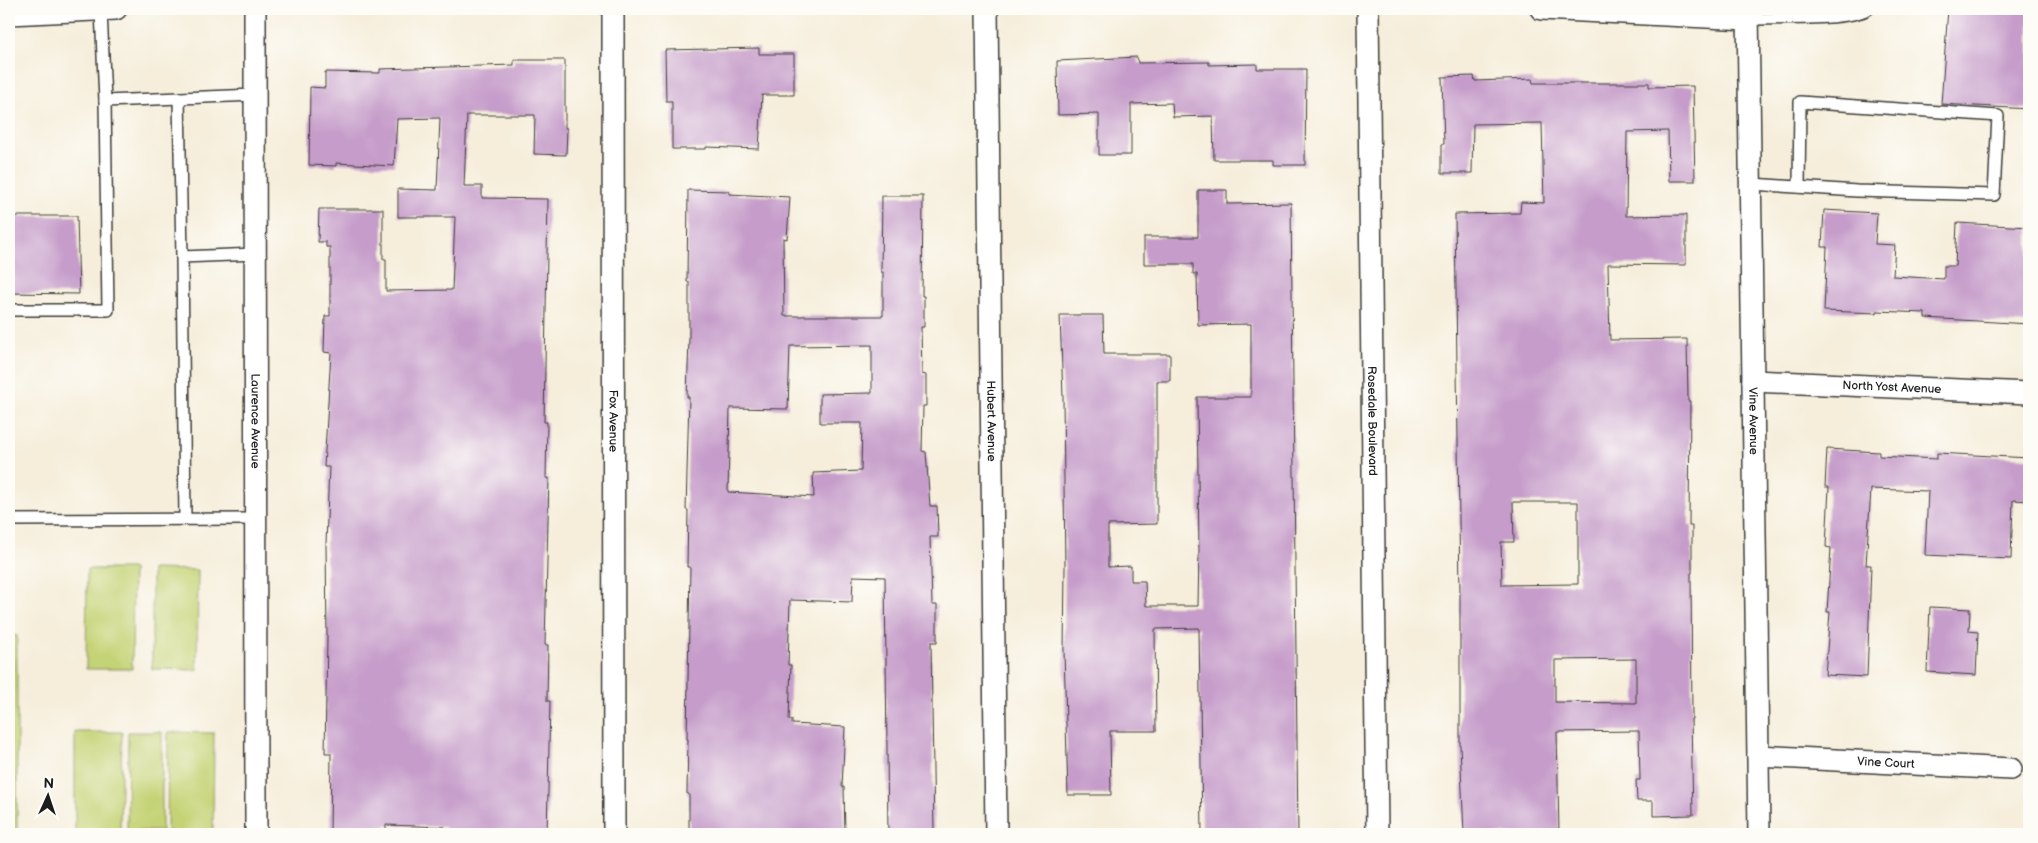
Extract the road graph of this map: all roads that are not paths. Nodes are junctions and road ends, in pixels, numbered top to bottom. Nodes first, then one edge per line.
1 (109, 9) edge
2 (256, 9) edge
3 (613, 9) edge
4 (986, 9) edge
5 (1368, 9) edge
6 (1541, 9) edge
7 (1868, 9) edge
8 (9, 14) edge
9 (1748, 14) edge
10 (255, 94) junction
11 (179, 98) junction
12 (105, 102) junction
13 (1751, 184) junction
14 (1799, 187) junction
15 (256, 254) junction
16 (182, 257) junction
17 (9, 310) edge
18 (1753, 381) junction
19 (2029, 394) edge
20 (185, 519) junction
21 (256, 519) junction
22 (9, 520) edge
23 (1758, 756) junction
24 (2011, 769) dead end
25 (256, 834) edge
26 (614, 834) edge
27 (996, 834) edge
28 (1377, 834) edge
29 (1759, 834) edge

1 - 8 street
1 - 12 lane
2 - 10 street, Laurence Avenue
3 - 26 street, Fox Avenue
4 - 27 street, Hubert Avenue
5 - 28 street, Rosedale Boulevard
6 - 9 street
7 - 9 lane
9 - 13 street, Vine Avenue
10 - 11 lane
10 - 15 street, Laurence Avenue
11 - 12 lane
11 - 16 lane
12 - 17 lane
13 - 14 lane
13 - 18 street, Vine Avenue
14 - 14 lane
15 - 16 lane
15 - 21 street, Laurence Avenue
16 - 20 lane
18 - 19 street, North Yost Avenue
18 - 23 street, Vine Avenue
20 - 21 lane
20 - 22 lane
21 - 25 street, Laurence Avenue
23 - 24 street, Vine Court
23 - 29 street, Vine Avenue

